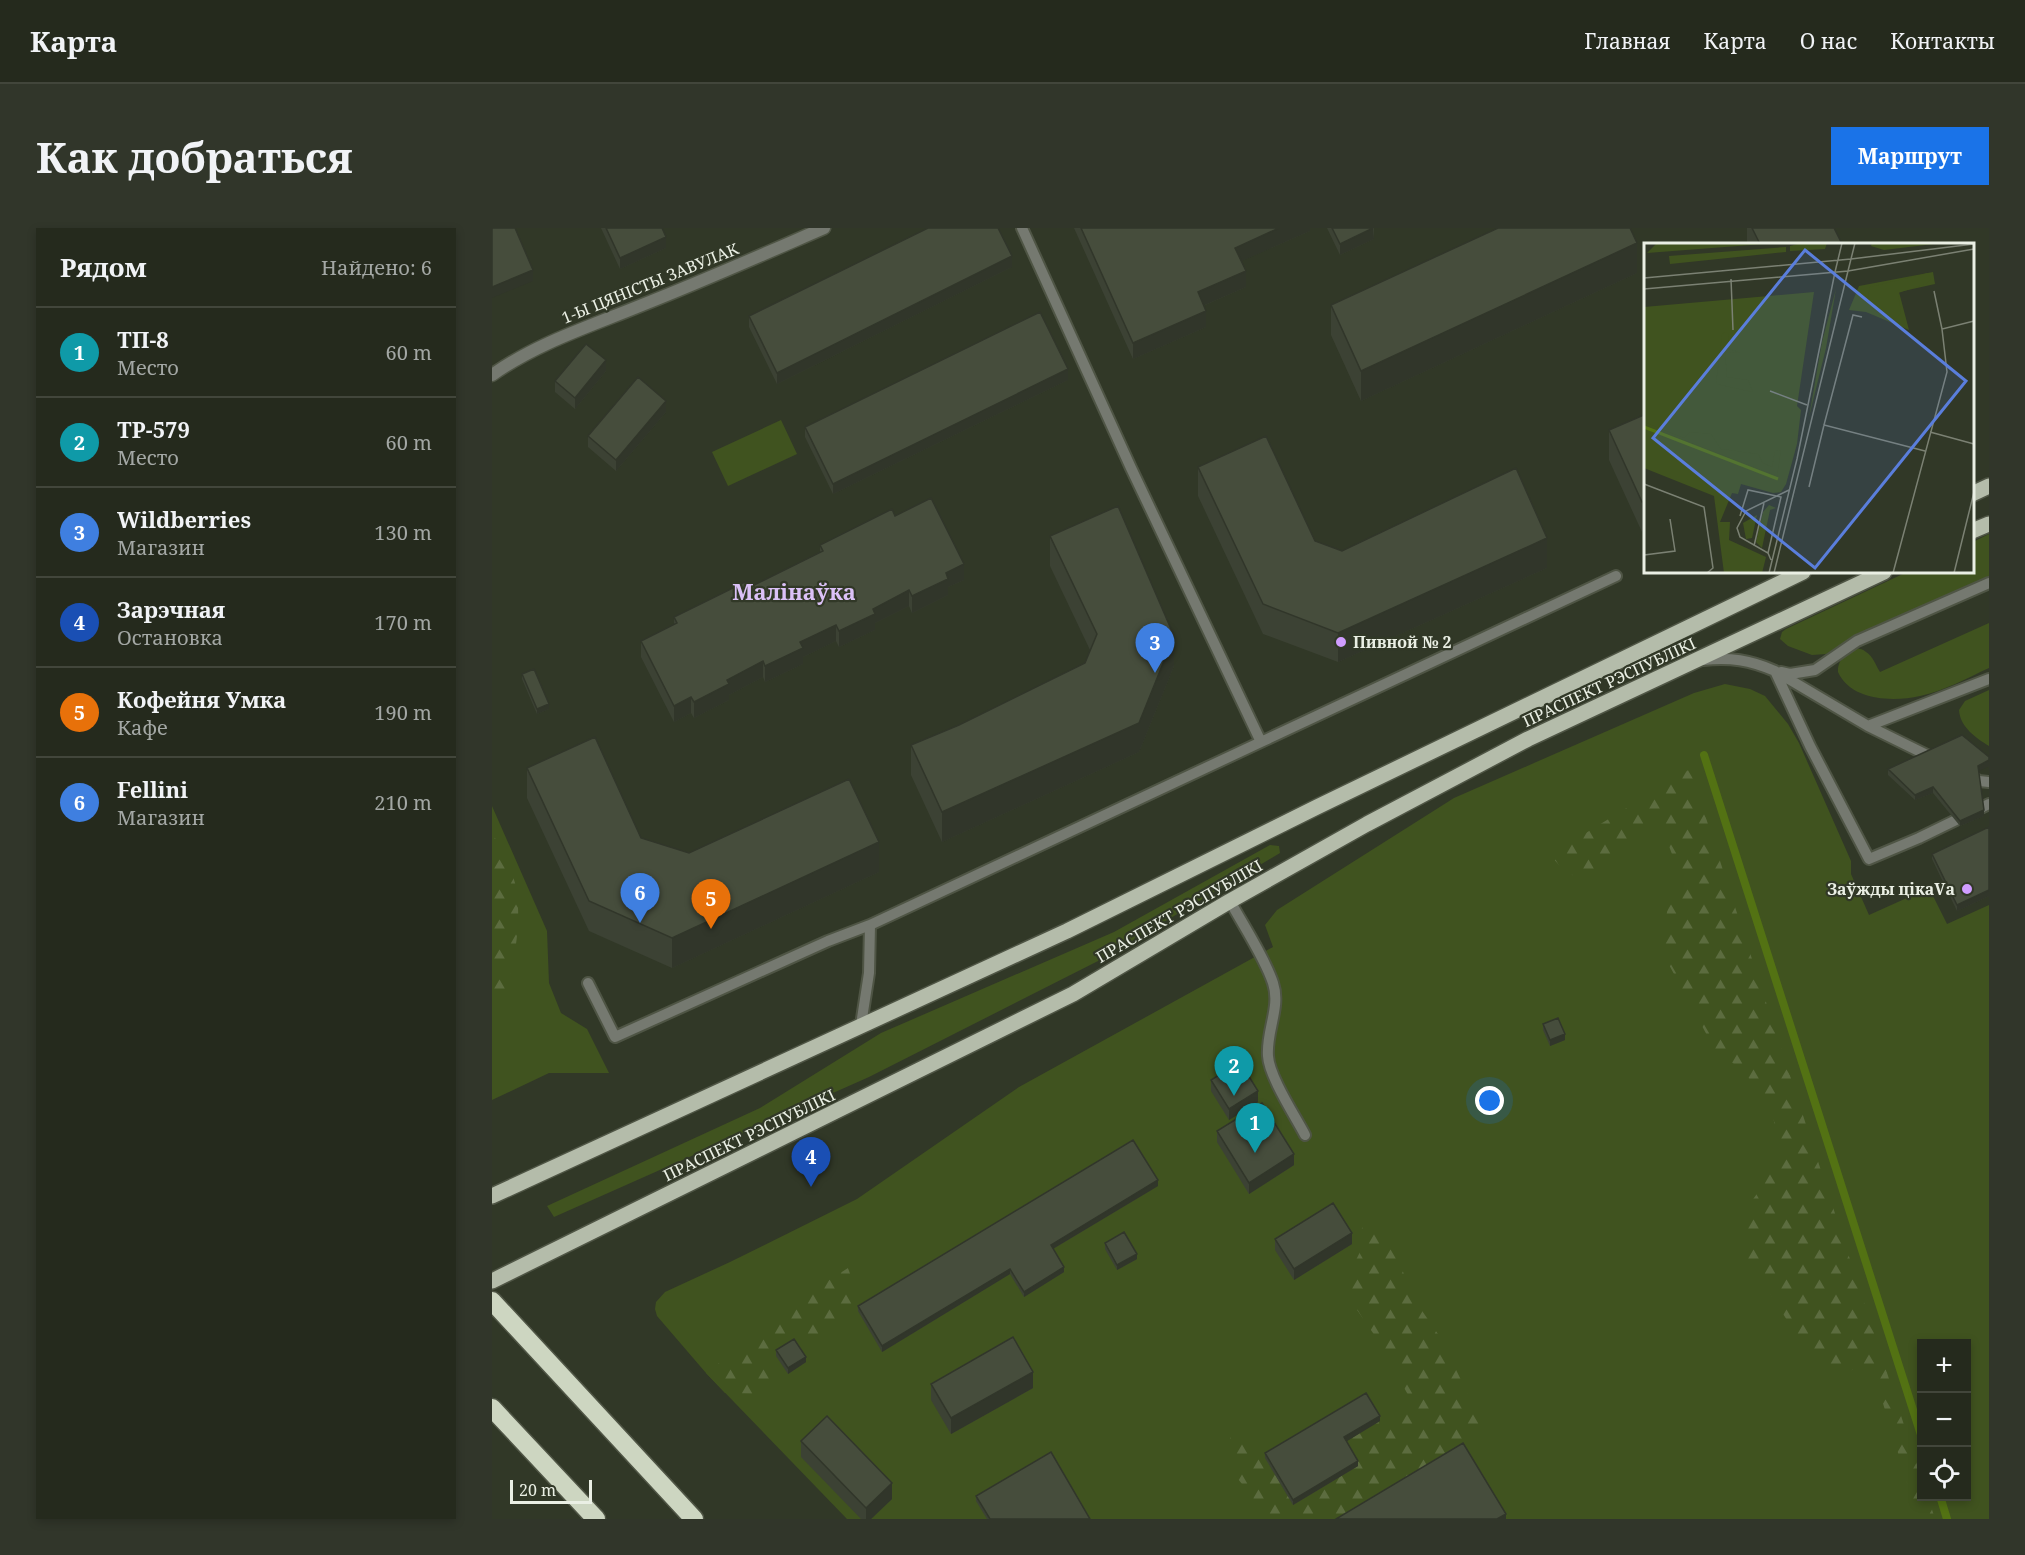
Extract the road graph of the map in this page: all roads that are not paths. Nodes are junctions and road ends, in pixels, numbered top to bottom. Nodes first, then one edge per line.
1 (824, 228) edge
2 (1022, 228) edge
3 (492, 375) edge
4 (1989, 486) edge
5 (1974, 493) edge
6 (1989, 524) edge
7 (1974, 530) edge
8 (1801, 573) edge
9 (1882, 573) edge
10 (1616, 576) dead end
11 (1989, 583) edge
12 (1697, 661) junction
13 (1775, 671) junction
14 (1989, 679) edge
15 (1868, 726) junction
16 (1261, 742) junction
17 (1989, 782) edge
18 (1989, 804) edge
19 (1230, 902) junction
20 (870, 925) junction
21 (588, 983) dead end
22 (861, 1025) junction
23 (1305, 1135) dead end
24 (492, 1196) edge
25 (492, 1281) edge
26 (492, 1302) edge
27 (492, 1408) edge
28 (596, 1519) edge
29 (693, 1519) edge

1 - 3 street, 1-Ы ЦЯНІСТЫ ЗАВУЛАК
2 - 16 lane
4 - 5 main road
6 - 7 main road
8 - 22 main road, ПРАСПЕКТ РЭСПУБЛІКІ
9 - 12 main road, ПРАСПЕКТ РЭСПУБЛІКІ
10 - 16 lane
11 - 13 lane
12 - 13 lane
12 - 19 main road, ПРАСПЕКТ РЭСПУБЛІКІ
13 - 15 lane
13 - 18 lane
14 - 15 lane
15 - 17 lane
16 - 20 lane
19 - 23 lane
19 - 25 main road, ПРАСПЕКТ РЭСПУБЛІКІ
20 - 21 lane
20 - 22 lane
22 - 24 main road, ПРАСПЕКТ РЭСПУБЛІКІ
26 - 29 highway
27 - 28 highway

